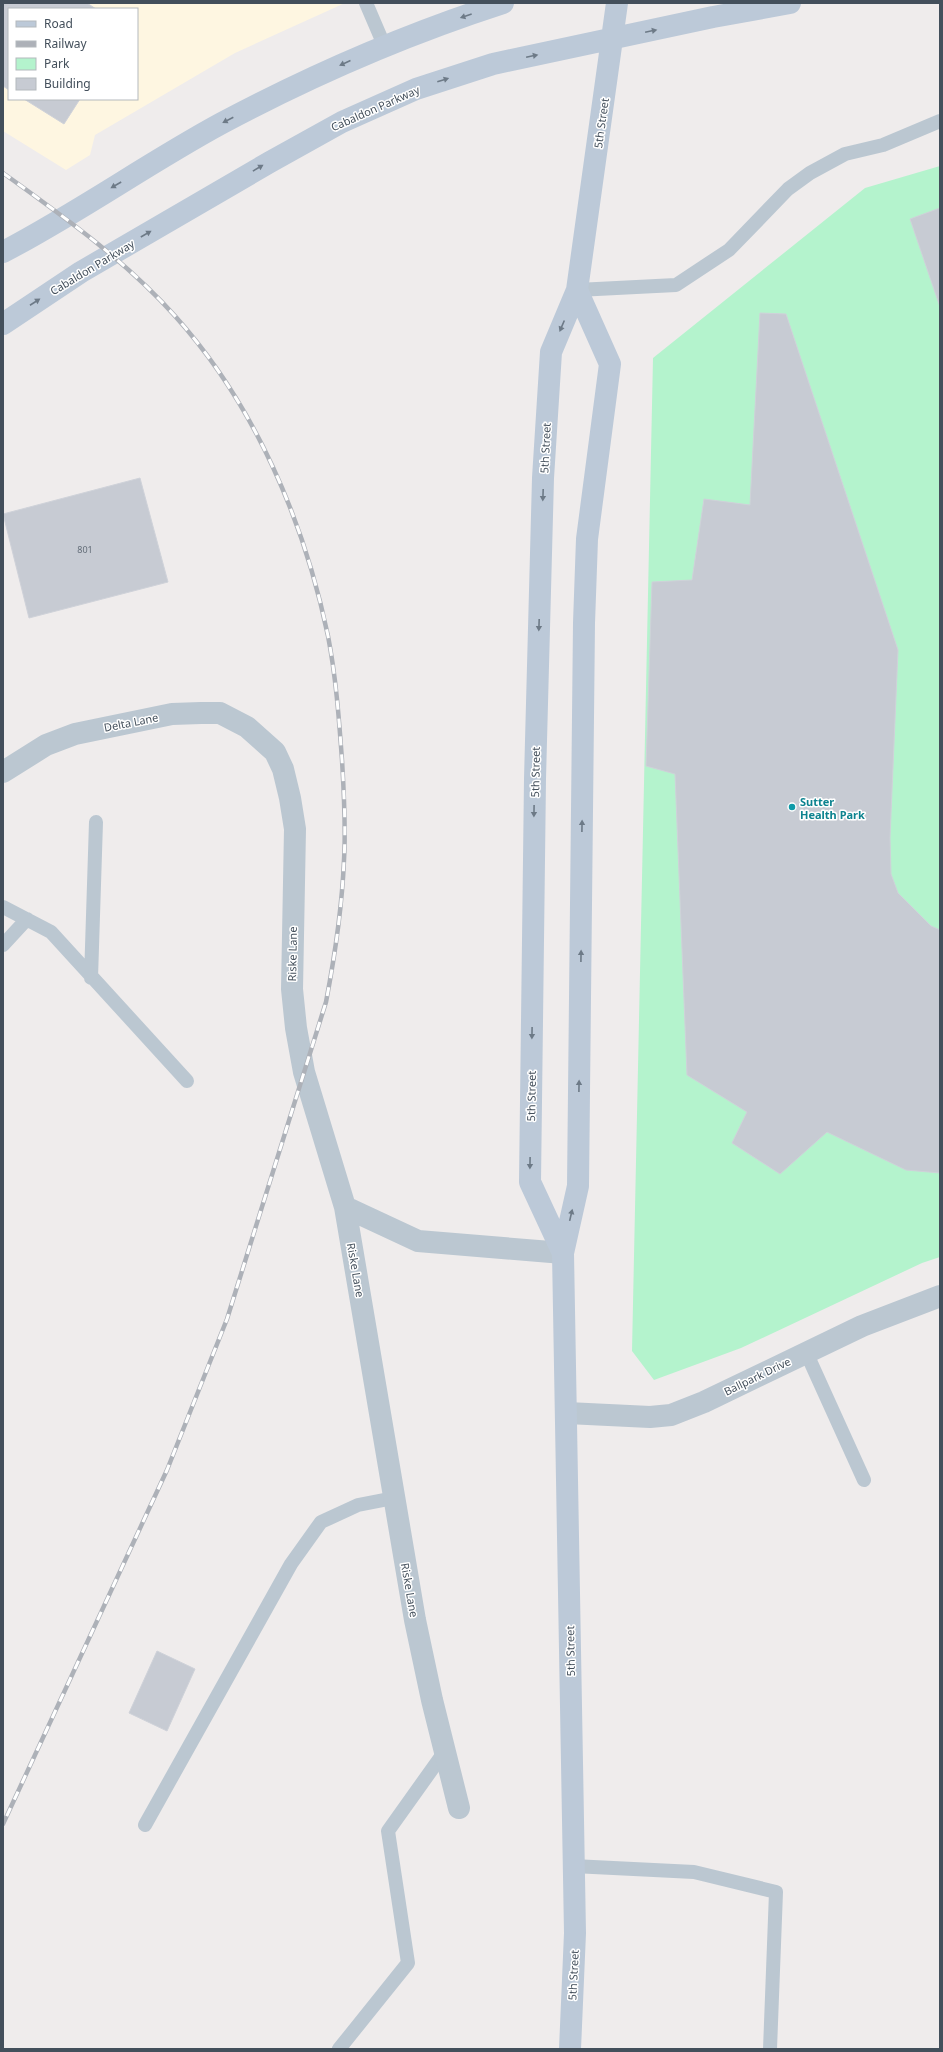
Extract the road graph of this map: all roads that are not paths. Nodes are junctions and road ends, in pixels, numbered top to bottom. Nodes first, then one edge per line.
1 (366, 3) edge
2 (503, 3) edge
3 (616, 3) edge
4 (790, 3) edge
5 (613, 39) junction
6 (384, 45) junction
7 (940, 121) edge
8 (3, 252) edge
9 (577, 290) junction
10 (3, 324) edge
11 (261, 739) joint
12 (3, 772) edge
13 (96, 822) dead end
14 (3, 907) edge
15 (27, 919) junction
16 (3, 945) edge
17 (91, 978) junction
18 (187, 1081) dead end
19 (345, 1207) junction
20 (563, 1253) junction
21 (940, 1296) edge
22 (806, 1352) junction
23 (567, 1413) junction
24 (864, 1480) dead end
25 (394, 1498) junction
26 (445, 1751) junction
27 (459, 1808) dead end
28 (144, 1825) dead end
29 (573, 1866) junction
30 (339, 2049) edge
31 (570, 2049) edge
32 (770, 2049) edge

1 - 6 lane
2 -> 6 main road
3 - 5 main road, 5th Street
5 -> 4 main road, Cabaldon Parkway
5 - 9 main road, 5th Street
10 -> 5 main road, Cabaldon Parkway
6 -> 8 main road
7 - 9 lane
20 -> 9 main road, 5th Street
9 -> 20 main road, 5th Street
11 - 12 street, Delta Lane
11 - 19 street, Riske Lane
13 - 17 lane
14 - 15 lane
15 - 16 lane
15 - 17 lane
17 - 18 lane
19 - 20 street
19 - 25 street, Riske Lane
20 - 23 main road, 5th Street
21 - 22 street, Ballpark Drive
22 - 23 street, Ballpark Drive
22 - 24 lane
23 - 29 main road, 5th Street
25 - 26 street, Riske Lane
25 - 28 lane
26 - 27 street, Riske Lane
26 - 30 lane
29 - 31 main road, 5th Street
29 - 32 lane

